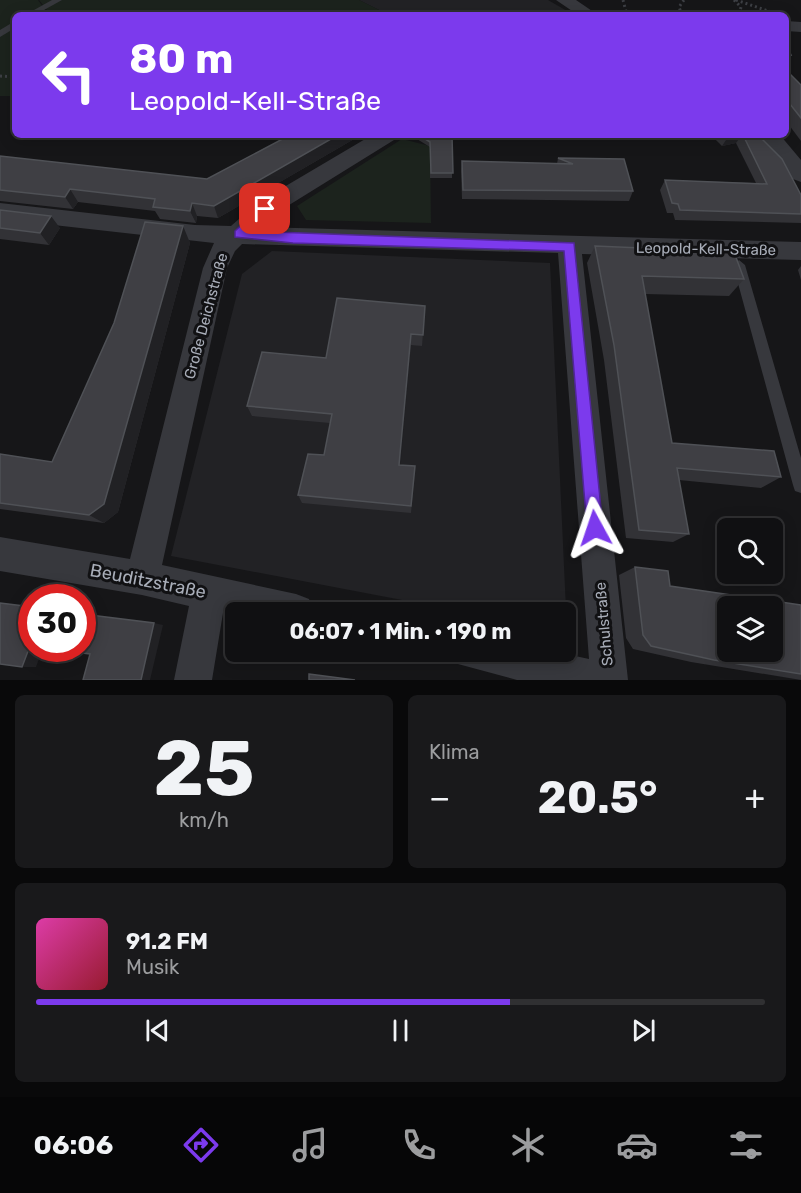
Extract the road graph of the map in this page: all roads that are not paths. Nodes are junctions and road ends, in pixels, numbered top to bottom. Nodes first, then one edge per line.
1 (58, 0) edge
2 (564, 0) edge
3 (35, 12) edge
4 (585, 12) edge
5 (382, 138) edge
6 (771, 138) edge
7 (801, 174) edge
8 (0, 210) edge
9 (239, 234) junction
10 (569, 246) junction
11 (731, 250) junction
12 (801, 251) edge
13 (801, 485) edge
14 (0, 554) edge
15 (142, 578) junction
16 (210, 593) junction
17 (251, 602) edge
18 (511, 662) edge
19 (558, 675) edge
20 (193, 680) edge
21 (597, 680) edge
22 (609, 680) edge

1 - 3 lane
2 - 4 street
5 - 9 street, Große Deichstraße
6 - 7 street
8 - 9 street, Leopold-Kell-Straße
9 - 10 street, Leopold-Kell-Straße
9 - 15 street, Große Deichstraße
10 - 11 street, Leopold-Kell-Straße
10 - 22 street, Schulstraße
11 - 12 street, Leopold-Kell-Straße
11 - 13 lane
14 - 15 street, Beuditzstraße
15 - 16 street, Beuditzstraße
16 - 17 street, Beuditzstraße
16 - 20 street
18 - 19 street
19 - 21 street

